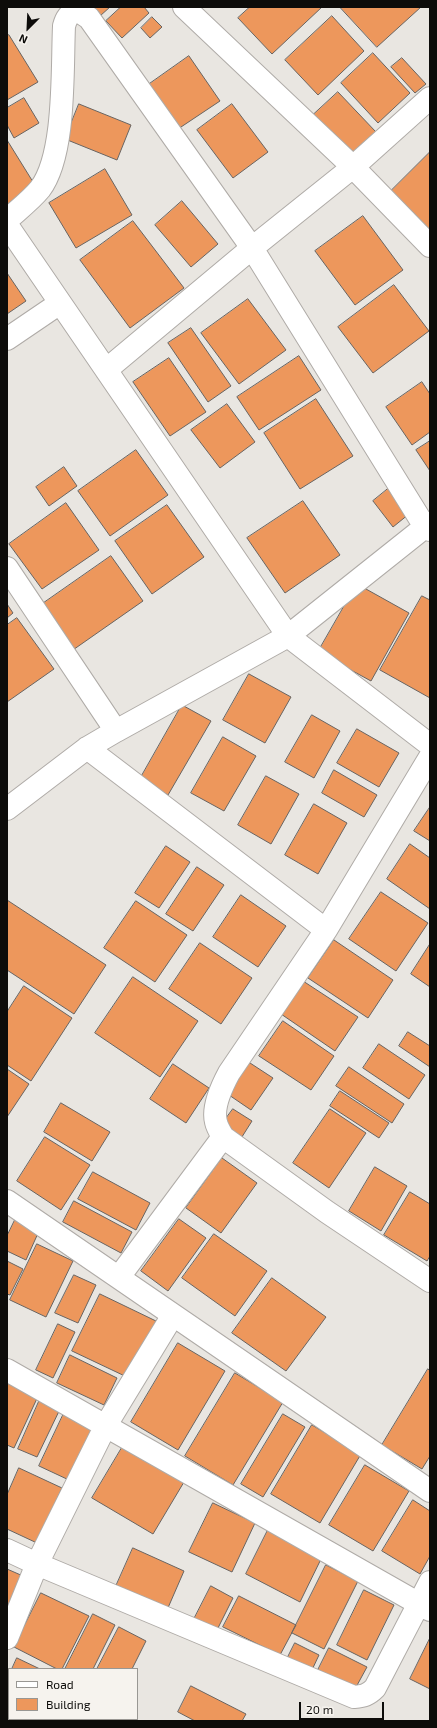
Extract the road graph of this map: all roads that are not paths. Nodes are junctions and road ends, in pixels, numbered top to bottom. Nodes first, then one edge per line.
1 (184, 7) edge
2 (430, 98) edge
3 (353, 167) junction
4 (7, 220) edge
5 (7, 225) edge
6 (430, 246) edge
7 (252, 248) junction
8 (60, 303) junction
9 (7, 339) edge
10 (106, 370) junction
11 (428, 527) edge
12 (7, 568) edge
13 (288, 636) junction
14 (116, 731) junction
15 (430, 745) edge
16 (87, 748) junction
17 (430, 757) edge
18 (7, 809) edge
19 (326, 930) junction
20 (223, 1137) junction
21 (7, 1201) edge
22 (119, 1277) junction
23 (430, 1281) edge
24 (173, 1315) junction
25 (7, 1370) edge
26 (106, 1425) junction
27 (430, 1491) edge
28 (7, 1550) edge
29 (38, 1564) junction
30 (430, 1582) edge
31 (424, 1607) edge
32 (7, 1638) edge

1 - 3 street
2 - 3 street
3 - 6 street
3 - 7 street
4 - 7 street
5 - 8 street
7 - 10 street
7 - 11 street
8 - 9 street
8 - 10 street
10 - 13 street
11 - 13 street
12 - 14 street
13 - 14 street
13 - 15 street
14 - 16 street
16 - 18 street
16 - 19 street
17 - 19 street
19 - 20 street
20 - 22 street
20 - 23 street
21 - 22 street
22 - 24 street
24 - 26 street
24 - 27 street
25 - 26 street
26 - 29 street
26 - 31 street
28 - 29 street
29 - 31 street
29 - 32 street
30 - 31 street

